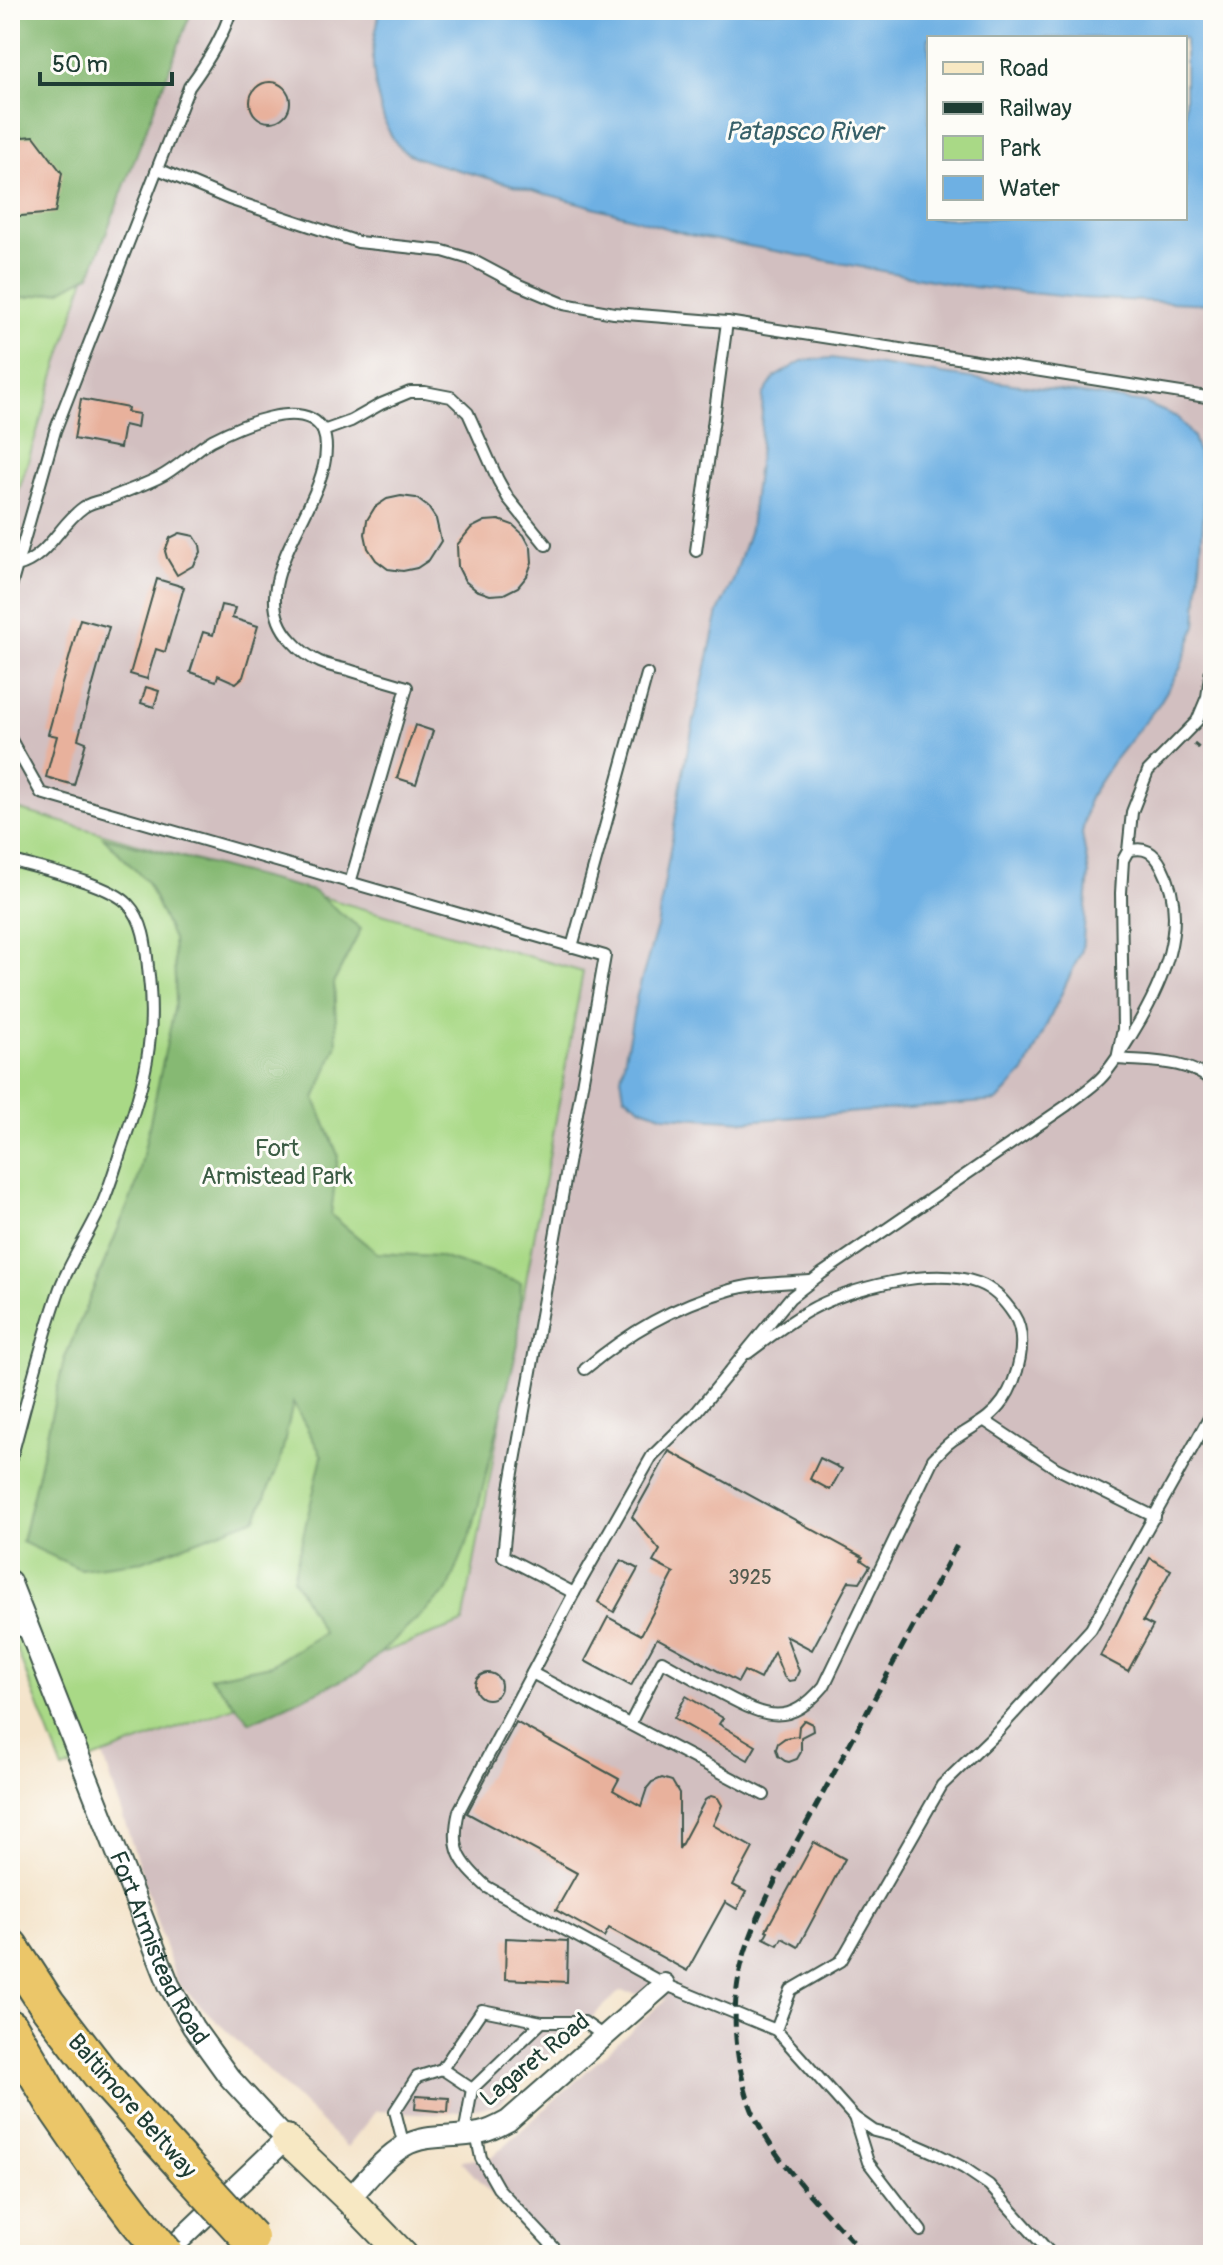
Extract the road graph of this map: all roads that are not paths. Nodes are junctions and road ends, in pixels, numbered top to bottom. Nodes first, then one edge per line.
1 (231, 10) edge
2 (158, 169) junction
3 (727, 322) junction
4 (1213, 398) edge
5 (323, 431) junction
6 (546, 545) dead end
7 (696, 551) dead end
8 (17, 566) junction
9 (10, 590) edge
10 (1213, 656) edge
11 (647, 674) dead end
12 (10, 738) edge
13 (1128, 851) junction
14 (10, 860) edge
15 (350, 883) junction
16 (572, 947) junction
17 (1117, 1059) junction
18 (1213, 1082) edge
19 (812, 1281) junction
20 (737, 1361) junction
21 (585, 1369) dead end
22 (1213, 1411) edge
23 (985, 1421) junction
24 (10, 1463) edge
25 (1155, 1517) junction
26 (10, 1581) edge
27 (574, 1593) junction
28 (10, 1626) edge
29 (32, 1635) junction
30 (532, 1673) junction
31 (630, 1724) junction
32 (764, 1795) dead end
33 (10, 1947) edge
34 (664, 1984) junction
35 (542, 2022) junction
36 (10, 2028) edge
37 (776, 2030) junction
38 (605, 2037) junction
39 (442, 2069) junction
40 (472, 2089) junction
41 (854, 2117) junction
42 (470, 2134) junction
43 (286, 2139) junction
44 (404, 2146) junction
45 (349, 2199) junction
46 (921, 2231) dead end
47 (259, 2246) edge
48 (165, 2255) edge
49 (403, 2255) edge
50 (561, 2255) edge
51 (1052, 2255) edge

1 - 2 lane
2 - 3 lane
2 - 8 lane
3 - 4 lane
3 - 7 lane
5 - 6 lane
5 - 8 lane
5 - 15 lane
8 - 9 lane
10 - 13 lane
11 - 16 lane
12 - 15 lane
13 - 17 lane
13 - 17 lane
14 - 24 lane
15 - 16 lane
16 - 27 lane
17 - 18 lane
17 - 19 lane
19 - 20 lane
19 - 21 lane
20 - 23 lane
20 - 27 lane
22 - 25 lane
23 - 25 lane
23 - 31 lane
25 - 37 lane
26 - 29 street, Fort Armistead Road
27 - 30 lane
28 - 29 lane
29 - 43 street, Fort Armistead Road
30 - 31 lane
30 - 34 lane
31 - 32 lane
33 - 47 highway, Baltimore Beltway, bridge
34 - 37 lane
34 - 38 street, Lagaret Road
35 - 38 lane
35 - 39 lane
35 - 40 lane
36 - 48 highway, Baltimore Beltway, bridge
37 - 41 lane
38 - 42 street, Lagaret Road
39 - 40 lane
39 - 44 lane
40 - 42 lane
41 - 46 lane
41 - 51 lane
42 - 44 street, Lagaret Road
42 - 50 lane
43 - 45 street, Fort Armistead Road
43 - 48 street
44 - 45 street, Lagaret Road
45 - 49 street, Fort Armistead Road

